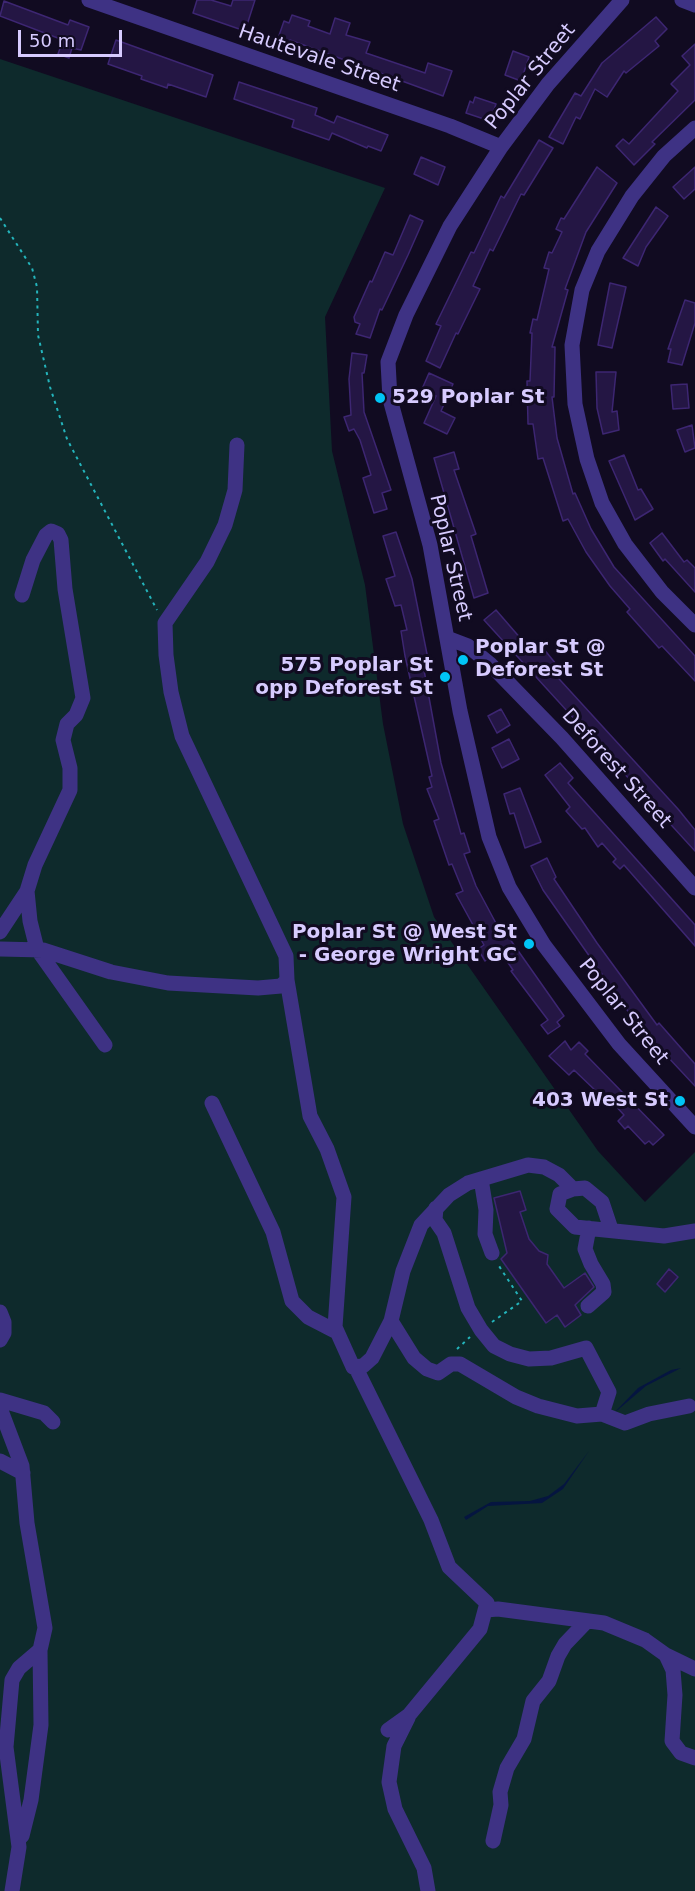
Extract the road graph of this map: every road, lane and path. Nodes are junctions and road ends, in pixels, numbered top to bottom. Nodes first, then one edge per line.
1 (89, 0) edge
2 (622, 0) edge
3 (682, 0) edge
4 (105, 2) edge
5 (695, 5) edge
6 (695, 128) edge
7 (501, 147) junction
8 (0, 218) edge
9 (237, 445) dead end
10 (22, 595) dead end
11 (165, 623) junction
12 (695, 625) edge
13 (447, 638) junction
14 (695, 888) edge
15 (27, 891) junction
16 (0, 932) edge
17 (0, 949) edge
18 (38, 949) junction
19 (287, 980) junction
20 (105, 1045) dead end
21 (212, 1103) dead end
22 (695, 1127) edge
23 (481, 1179) junction
24 (573, 1189) junction
25 (436, 1208) junction
26 (589, 1228) junction
27 (611, 1229) junction
28 (695, 1231) edge
29 (492, 1253) joint
30 (588, 1306) dead end
31 (0, 1312) edge
32 (391, 1321) junction
33 (481, 1330) junction
34 (338, 1332) junction
35 (0, 1340) edge
36 (449, 1365) junction
37 (355, 1366) junction
38 (0, 1400) edge
39 (689, 1406) dead end
40 (0, 1408) edge
41 (602, 1414) junction
42 (53, 1422) dead end
43 (0, 1461) edge
44 (23, 1473) junction
45 (486, 1610) junction
46 (587, 1621) junction
47 (40, 1650) junction
48 (666, 1655) junction
49 (695, 1669) edge
50 (409, 1715) junction
51 (388, 1730) dead end
52 (695, 1758) edge
53 (493, 1841) dead end
54 (19, 1847) junction
55 (12, 1891) edge
56 (428, 1891) edge

1 - 4 street, Hautevale Street
2 - 7 street, Poplar Street
3 - 5 street
4 - 7 street, Hautevale Street
6 - 12 street
7 - 13 street, Poplar Street
8 - 11 path
9 - 11 street
10 - 15 street
11 - 19 street
13 - 14 street, Deforest Street
13 - 22 street, Poplar Street
15 - 16 street
15 - 18 street
17 - 18 street
18 - 19 street
18 - 20 street
19 - 34 street
21 - 34 street
23 - 24 street
23 - 25 street
23 - 29 street
24 - 26 street
24 - 27 street
25 - 32 street
25 - 33 street
26 - 27 street
26 - 30 street
27 - 28 street
29 - 33 path
31 - 35 street
32 - 36 street
32 - 37 street
33 - 36 path
33 - 41 street
34 - 37 street
36 - 41 street
37 - 45 street
38 - 42 street
39 - 41 street
40 - 44 street
43 - 44 street
44 - 47 street
45 - 46 street
45 - 50 street
46 - 48 street
46 - 53 street
47 - 54 street
47 - 54 street
48 - 49 street
48 - 52 street
50 - 51 street
50 - 56 street
54 - 55 street

